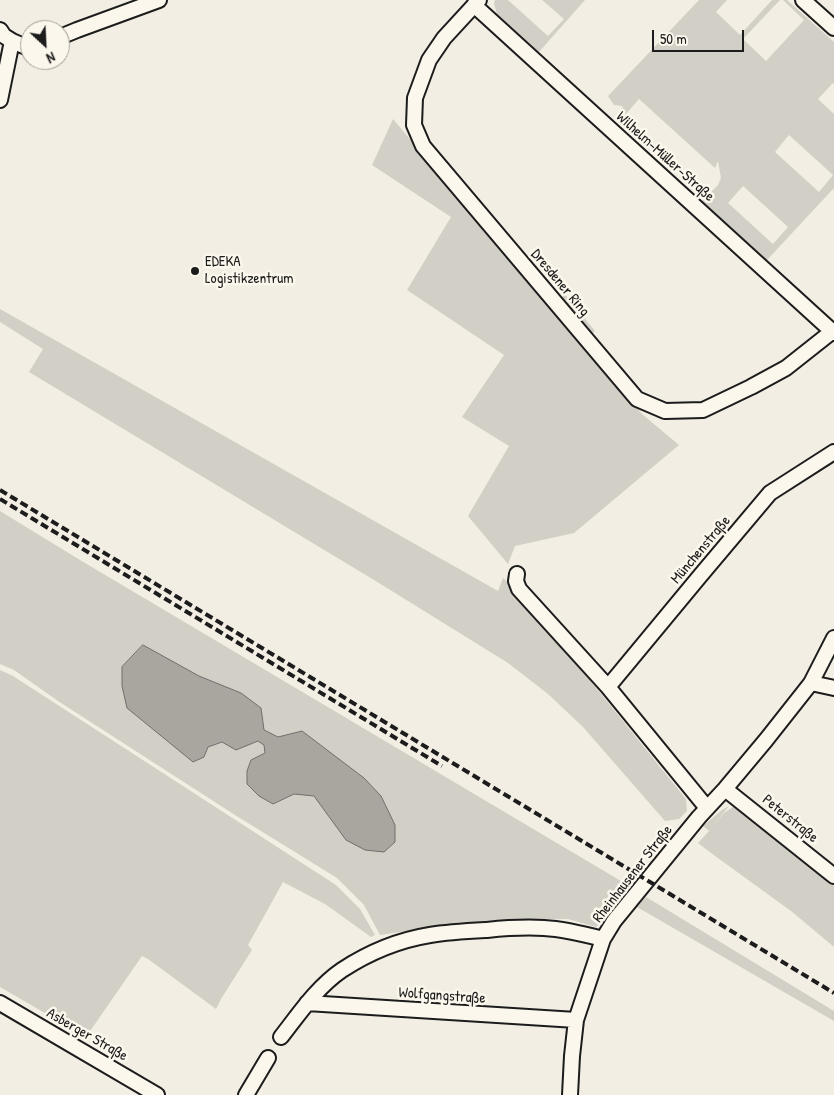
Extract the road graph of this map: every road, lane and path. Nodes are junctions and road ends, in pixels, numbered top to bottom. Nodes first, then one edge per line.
1 (159, 0) edge
2 (803, 0) edge
3 (476, 3) edge
4 (834, 28) edge
5 (0, 30) edge
6 (70, 33) edge
7 (12, 41) junction
8 (20, 44) edge
9 (0, 100) edge
10 (834, 332) edge
11 (834, 452) edge
12 (517, 574) dead end
13 (834, 638) edge
14 (811, 683) junction
15 (608, 686) junction
16 (834, 688) edge
17 (725, 788) junction
18 (707, 808) junction
19 (834, 876) edge
20 (604, 939) junction
21 (0, 1003) edge
22 (307, 1003) junction
23 (576, 1020) junction
24 (281, 1038) dead end
25 (268, 1058) dead end
26 (158, 1095) edge
27 (246, 1095) edge
28 (570, 1095) edge

1 - 6 street
2 - 4 street
3 - 10 street, Wilhelm-Müller-Straße
3 - 10 street, Dresdener Ring
5 - 7 street
7 - 8 street
7 - 9 street
11 - 15 street, Münchenstraße
12 - 15 street
13 - 14 street, Rheinhausener Straße
14 - 16 street
14 - 17 street, Rheinhausener Straße
15 - 18 street
17 - 18 street, Rheinhausener Straße
17 - 19 street, Peterstraße
18 - 20 street, Rheinhausener Straße
20 - 22 street, Rheinhausener Straße
20 - 23 street
21 - 26 street, Asberger Straße
22 - 23 street, Wolfgangstraße
22 - 24 street, Rheinhausener Straße
23 - 28 street
25 - 27 street

